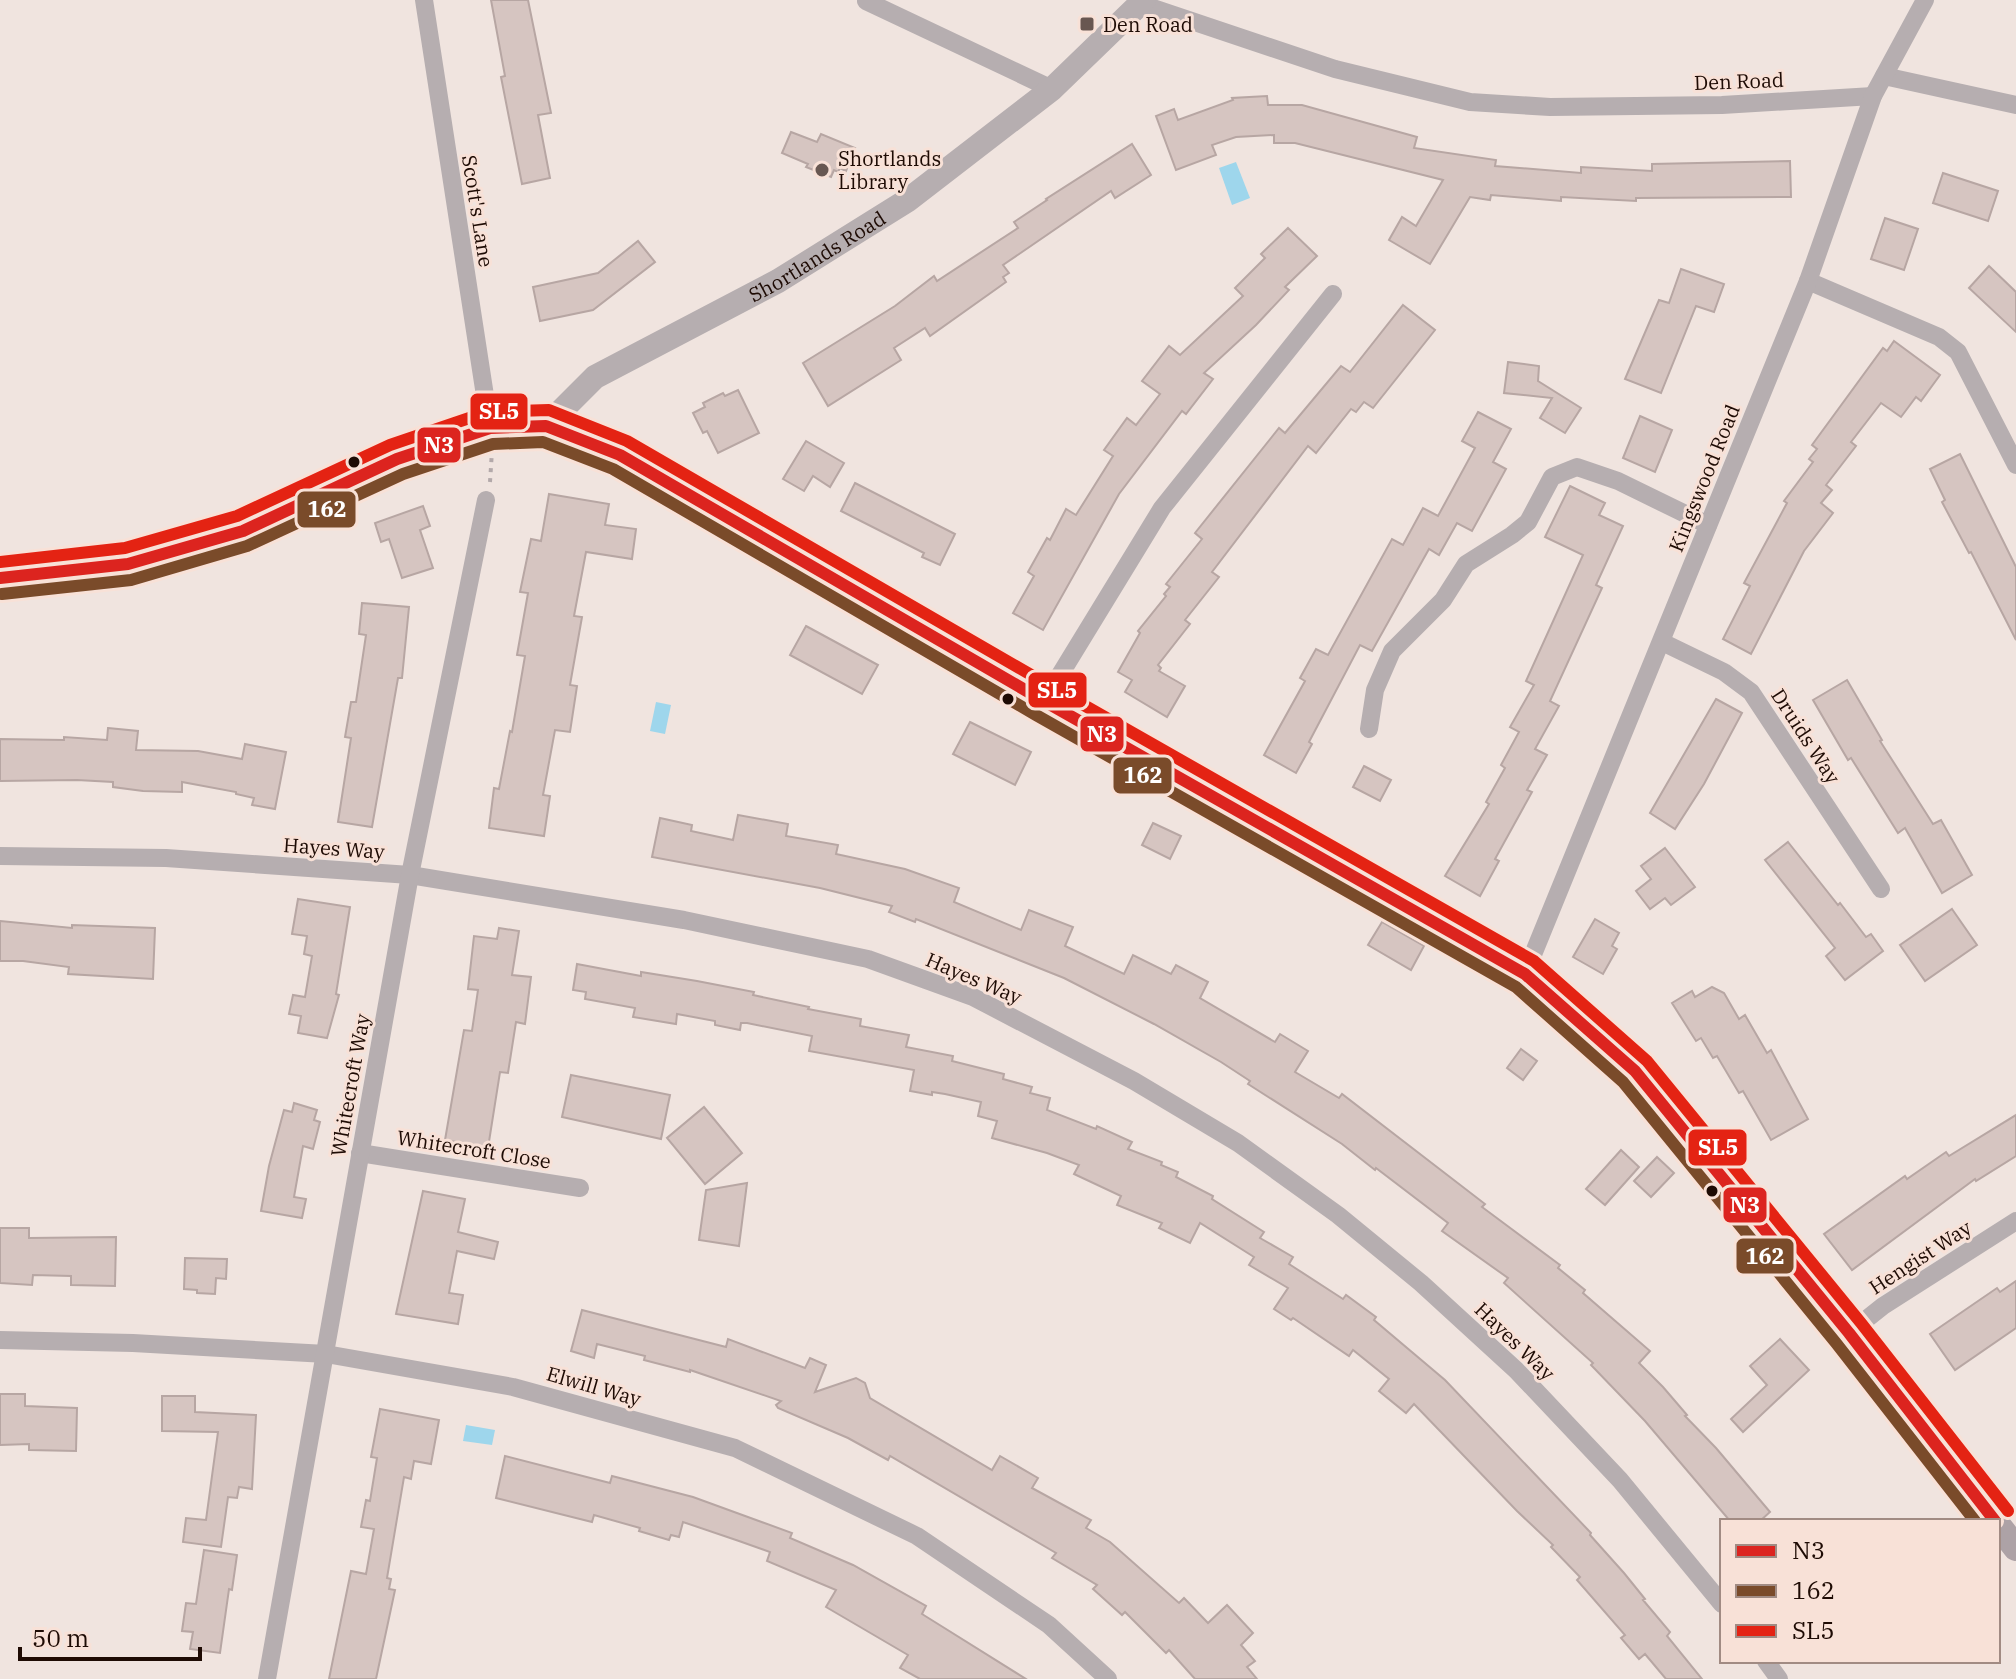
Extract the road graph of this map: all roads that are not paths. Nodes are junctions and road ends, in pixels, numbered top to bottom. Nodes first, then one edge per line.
1 (424, 0) edge
2 (1925, 0) edge
3 (866, 1) edge
4 (1143, 2) edge
5 (1884, 76) junction
6 (1052, 89) junction
7 (1873, 96) junction
8 (2016, 105) edge
9 (1808, 281) junction
10 (1333, 294) dead end
11 (546, 426) junction
12 (490, 428) junction
13 (2016, 465) edge
14 (486, 500) road end
15 (1708, 525) junction
16 (0, 578) edge
17 (1662, 642) junction
18 (1044, 701) junction
19 (1369, 729) dead end
20 (0, 856) edge
21 (410, 875) junction
22 (1881, 889) dead end
23 (1525, 974) junction
24 (360, 1153) junction
25 (580, 1188) dead end
26 (2016, 1221) edge
27 (1849, 1333) junction
28 (0, 1340) edge
29 (326, 1354) junction
30 (1994, 1519) edge
31 (2000, 1527) edge
32 (2016, 1548) edge
33 (1720, 1602) edge
34 (267, 1679) edge
35 (1108, 1679) edge

1 - 12 street, Scott's Lane
2 - 5 street, Kingswood Road
3 - 6 street
4 - 6 street, Shortlands Road
4 - 7 street, Den Road
5 - 7 street, Kingswood Road
5 - 8 street
6 - 11 street, Shortlands Road
7 - 9 street, Kingswood Road
9 - 13 street
9 - 15 street, Kingswood Road
10 - 18 street
11 - 12 main road
11 - 18 main road
12 - 16 main road
14 - 21 street, Whitecroft Way
15 - 17 street, Kingswood Road
15 - 19 street
17 - 22 street, Druids Way
17 - 23 street, Kingswood Road
18 - 23 main road
20 - 21 street, Hayes Way
21 - 24 street, Whitecroft Way
21 - 33 street, Hayes Way
23 - 27 main road
24 - 25 street, Whitecroft Close
24 - 29 street, Whitecroft Way
26 - 27 street, Hengist Way
27 - 30 main road
28 - 29 street, Elwill Way
29 - 34 street, Whitecroft Way
29 - 35 street, Elwill Way
31 - 32 main road

